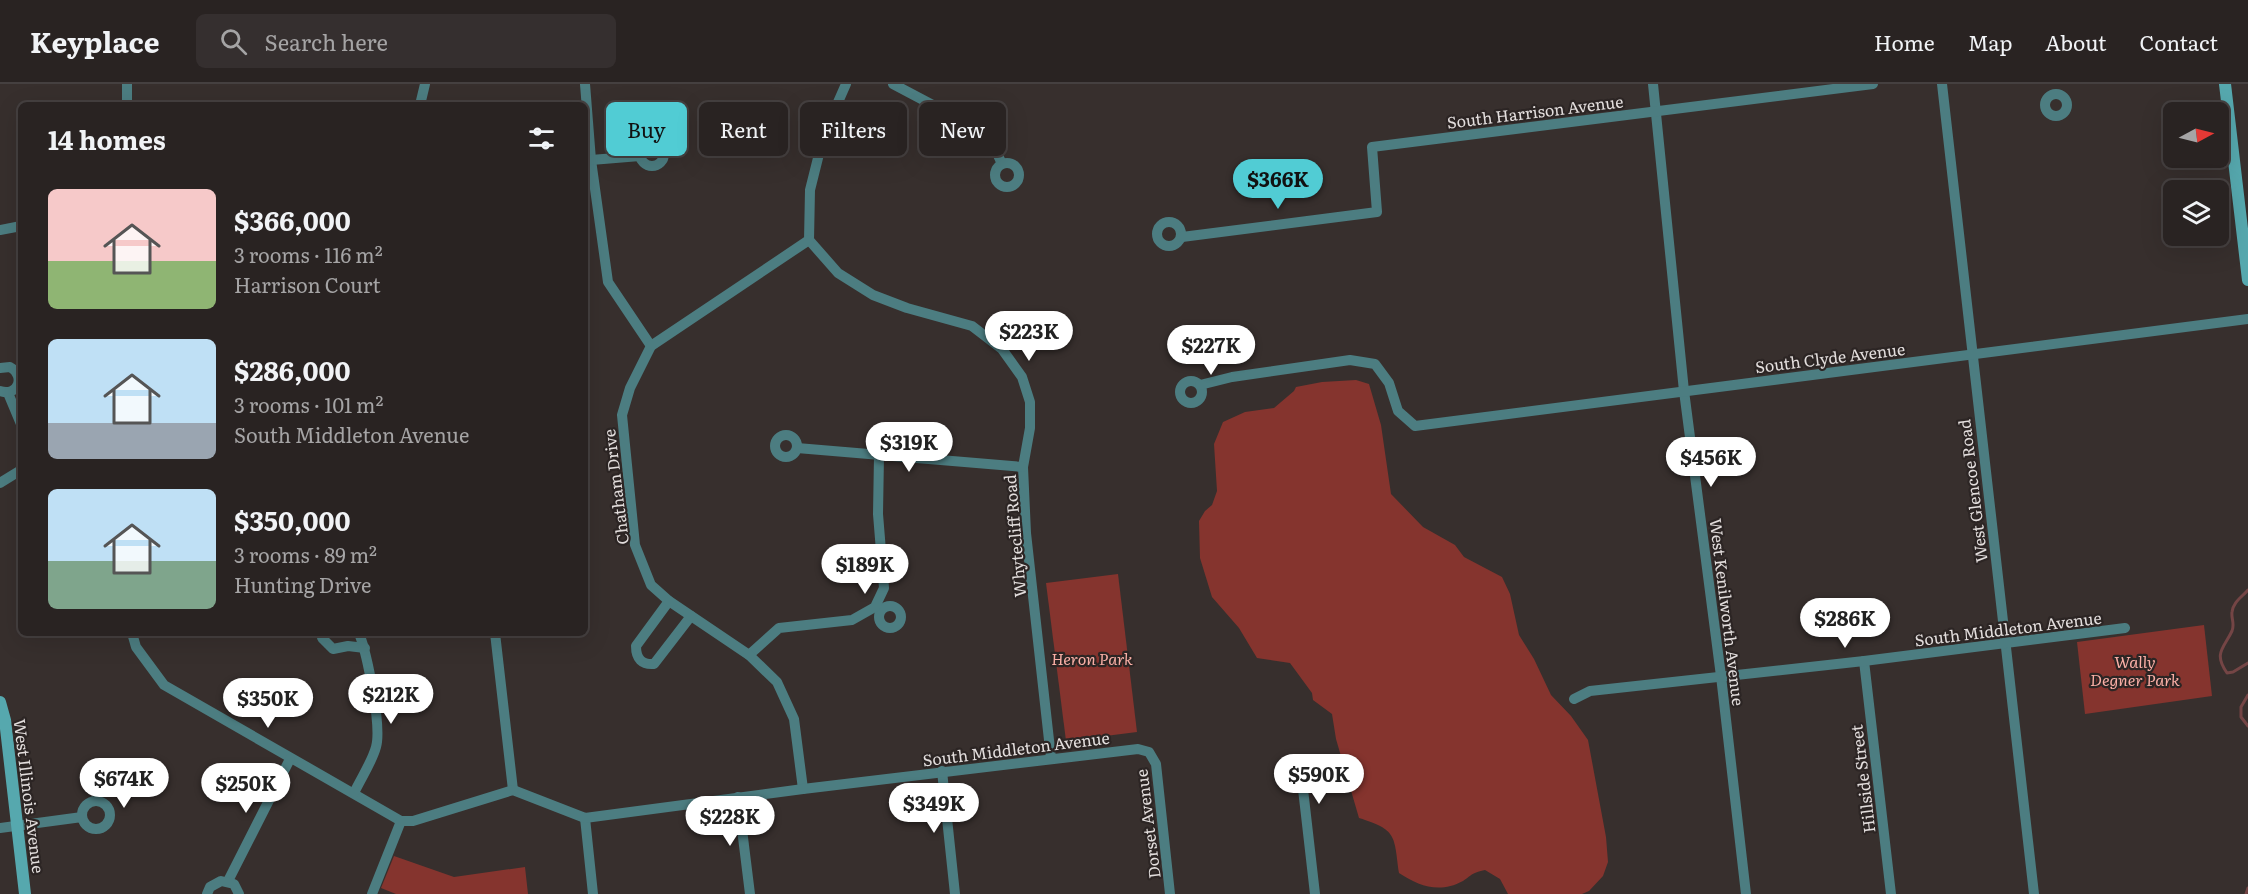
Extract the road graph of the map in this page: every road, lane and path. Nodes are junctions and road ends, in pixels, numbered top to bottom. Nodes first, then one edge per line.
1 (128, 84) edge
2 (425, 84) edge
3 (585, 84) edge
4 (846, 84) edge
5 (893, 84) edge
6 (1653, 84) edge
7 (1873, 84) edge
8 (1942, 84) edge
9 (2224, 84) edge
10 (127, 102) edge
11 (421, 102) edge
12 (586, 102) edge
13 (1655, 110) junction
14 (588, 122) edge
15 (640, 156) dead end
16 (591, 160) junction
17 (1002, 164) dead end
18 (18, 227) edge
19 (0, 230) edge
20 (1182, 237) dead end
21 (809, 240) junction
22 (2248, 280) edge
23 (2248, 319) edge
24 (651, 346) junction
25 (1971, 354) junction
26 (0, 368) edge
27 (18, 376) edge
28 (18, 381) edge
29 (1200, 385) dead end
30 (1684, 391) junction
31 (4, 392) edge
32 (18, 418) edge
33 (797, 448) dead end
34 (879, 456) junction
35 (1023, 467) junction
36 (18, 472) edge
37 (0, 483) edge
38 (669, 601) junction
39 (691, 616) junction
40 (2125, 628) dead end
41 (133, 636) edge
42 (322, 636) edge
43 (360, 636) edge
44 (495, 636) edge
45 (2005, 645) junction
46 (365, 648) junction
47 (749, 655) junction
48 (1864, 662) junction
49 (1722, 676) junction
50 (1574, 699) dead end
51 (0, 702) edge
52 (1149, 752) joint
53 (1051, 758) junction
54 (290, 759) junction
55 (1300, 763) dead end
56 (942, 771) junction
57 (802, 789) junction
58 (513, 790) junction
59 (354, 793) junction
60 (738, 797) junction
61 (82, 817) dead end
62 (585, 818) junction
63 (401, 821) junction
64 (18, 826) junction
65 (0, 828) edge
66 (228, 881) junction
67 (25, 894) edge
68 (207, 894) edge
69 (239, 894) edge
70 (372, 894) edge
71 (593, 894) edge
72 (750, 894) edge
73 (955, 894) edge
74 (1170, 894) edge
75 (1315, 894) edge
76 (1746, 894) edge
77 (1891, 894) edge
78 (2034, 894) edge

1 - 10 street
2 - 11 street
3 - 12 street
4 - 21 street
5 - 17 street
6 - 13 street, West Kenilworth Avenue
7 - 13 street, South Harrison Avenue
8 - 25 street, West Glencoe Road
9 - 22 main road
13 - 20 street, South Harrison Avenue
13 - 30 street, West Kenilworth Avenue
14 - 16 street
15 - 16 street
16 - 24 street
18 - 19 street
21 - 24 street, Chatham Drive
21 - 35 street, Whytecliff Road
23 - 25 street, South Clyde Avenue
24 - 38 street, Chatham Drive
25 - 30 street, South Clyde Avenue
25 - 45 street, West Glencoe Road
26 - 27 street
28 - 31 street
29 - 30 street, South Clyde Avenue
30 - 49 street, West Kenilworth Avenue
31 - 32 street
33 - 34 street
34 - 35 street
34 - 47 street
35 - 53 street, Whytecliff Road
36 - 37 street
38 - 39 street, Chatham Drive
38 - 39 street
39 - 47 street, Chatham Drive
40 - 45 street, South Middleton Avenue
41 - 54 street
42 - 46 street
43 - 46 street
44 - 58 street
45 - 48 street, South Middleton Avenue
45 - 78 street, West Glencoe Road
46 - 59 street
47 - 57 street, Chatham Drive
48 - 49 street, South Middleton Avenue
48 - 77 street, Hillside Street
49 - 50 street, South Middleton Avenue
49 - 76 street, West Kenilworth Avenue
51 - 64 main road, West Illinois Avenue
52 - 53 street, South Middleton Avenue
52 - 74 street, Dorset Avenue
53 - 56 street, South Middleton Avenue
54 - 59 street
54 - 66 street
55 - 75 street
56 - 57 street, South Middleton Avenue
56 - 73 street
57 - 60 street, South Middleton Avenue
58 - 62 street, South Middleton Avenue
58 - 63 street
59 - 63 street
60 - 62 street, South Middleton Avenue
60 - 72 street
61 - 64 street
62 - 71 street
63 - 70 street
64 - 65 street
64 - 67 main road, West Illinois Avenue
66 - 68 street
66 - 69 street

